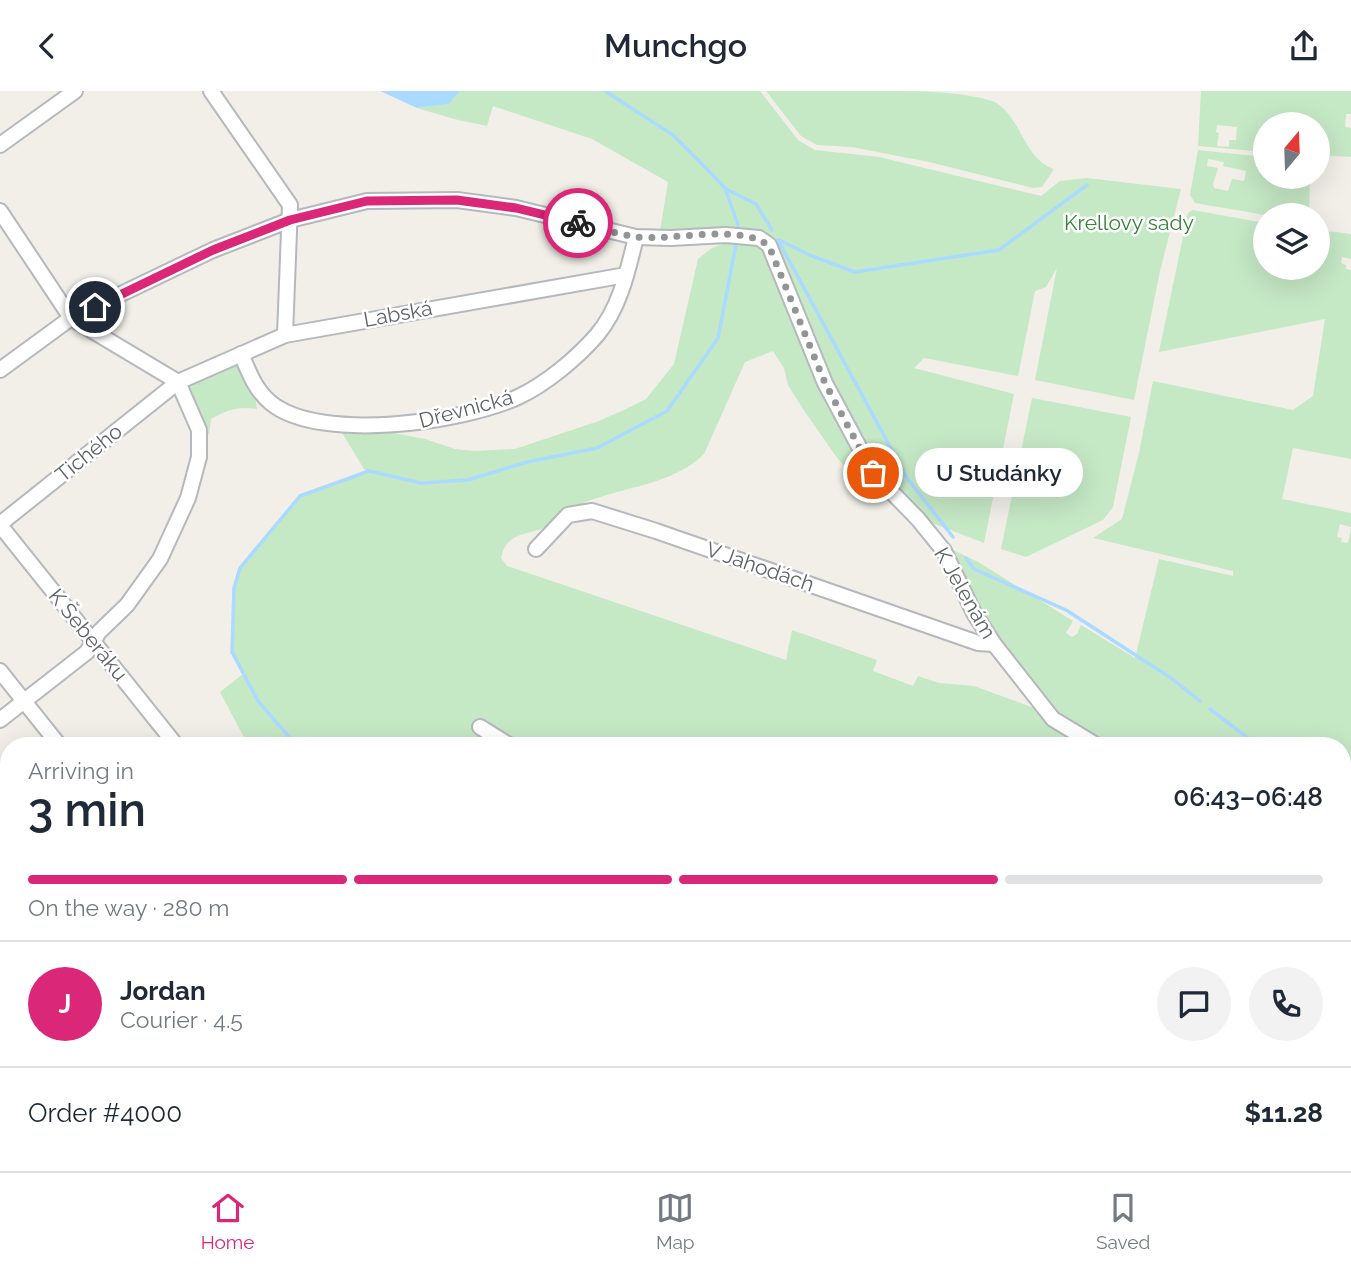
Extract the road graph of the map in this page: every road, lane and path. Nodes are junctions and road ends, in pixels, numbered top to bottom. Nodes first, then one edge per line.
1 (75, 91) edge
2 (211, 91) edge
3 (0, 145) edge
4 (0, 211) edge
5 (290, 220) junction
6 (636, 237) junction
7 (626, 275) junction
8 (71, 318) junction
9 (285, 335) junction
10 (241, 354) junction
11 (0, 370) edge
12 (178, 382) junction
13 (0, 524) edge
14 (536, 549) dead end
15 (94, 642) junction
16 (994, 644) junction
17 (0, 671) edge
18 (24, 701) junction
19 (0, 720) edge
20 (480, 727) dead end
21 (53, 737) edge
22 (170, 737) edge
23 (496, 737) edge
24 (1083, 737) edge

1 - 3 street
2 - 5 street
4 - 8 street
5 - 6 street
5 - 8 street
5 - 9 street
6 - 7 street, Dřevnická
6 - 16 street, K Jelenám
7 - 9 street, Labská
7 - 10 street, Dřevnická
8 - 11 street
8 - 12 street
9 - 10 street, Labská
10 - 12 street, Labská
12 - 13 street, Tichého
12 - 15 street
13 - 15 street, K Šeberáku
14 - 16 street, V Jahodách
15 - 18 street
15 - 22 street, K Šeberáku
16 - 24 street, K Jelenám
17 - 18 street
18 - 19 street
18 - 21 street
20 - 23 street

